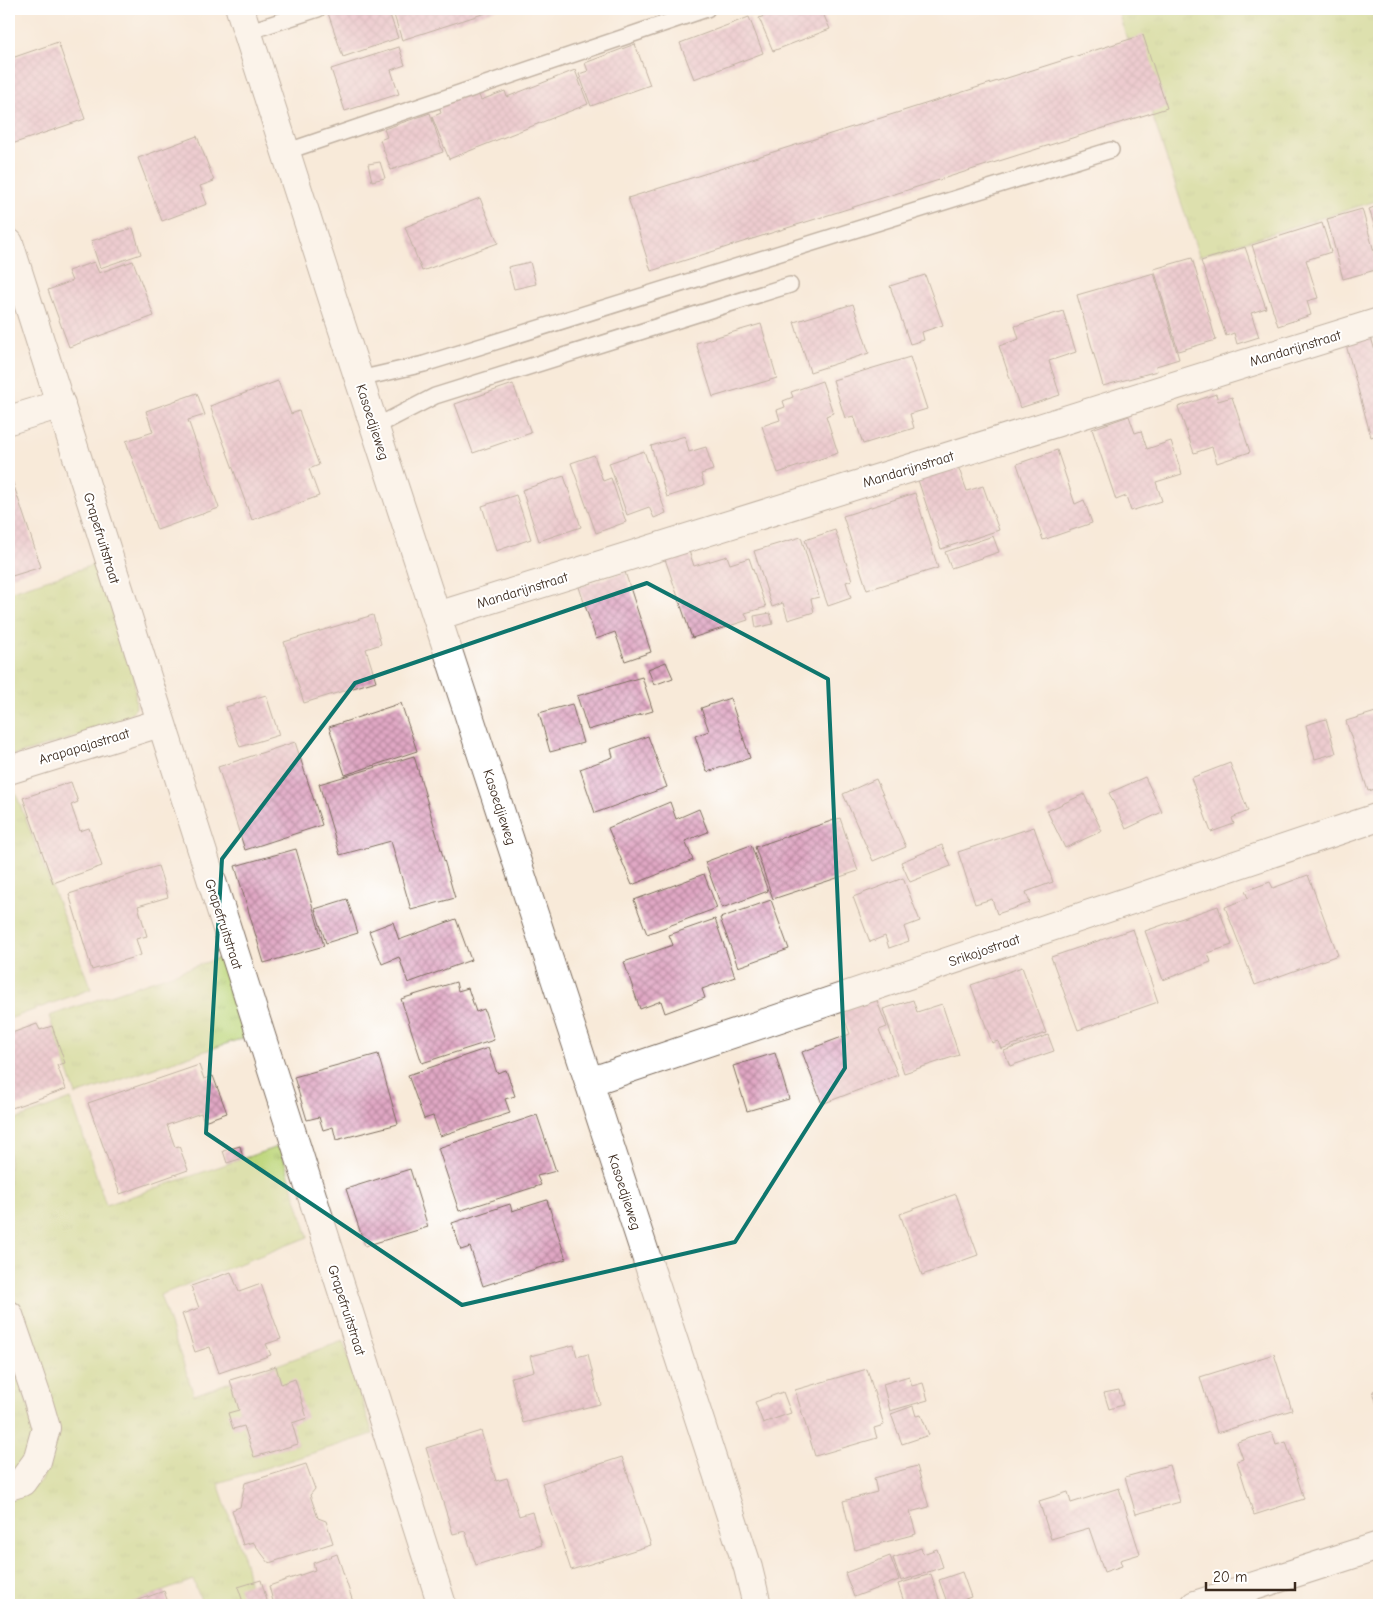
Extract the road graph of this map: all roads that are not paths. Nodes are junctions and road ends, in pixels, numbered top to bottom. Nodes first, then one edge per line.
1 (318, 9) edge
2 (707, 9) edge
3 (243, 21) edge
4 (1111, 150) dead end
5 (286, 152) junction
6 (9, 243) edge
7 (790, 285) dead end
8 (1379, 322) edge
9 (359, 379) junction
10 (61, 404) junction
11 (9, 420) edge
12 (375, 427) junction
13 (438, 616) junction
14 (160, 723) junction
15 (9, 770) edge
16 (1379, 817) edge
17 (589, 1082) junction
18 (9, 1315) edge
19 (9, 1486) edge
20 (1379, 1546) edge
21 (442, 1605) edge
22 (757, 1605) edge
23 (1195, 1605) edge

1 - 3 lane
2 - 5 lane
3 - 5 street, Kasoedjieweg
4 - 9 lane
5 - 9 street, Kasoedjieweg
6 - 10 street, Grapefruitstraat
7 - 12 lane
8 - 13 street, Mandarijnstraat
9 - 12 street, Kasoedjieweg
10 - 11 street
10 - 14 street, Grapefruitstraat
12 - 13 street, Kasoedjieweg
13 - 17 street, Kasoedjieweg
14 - 15 street, Arapapajastraat
14 - 21 street, Grapefruitstraat
16 - 17 street, Srikojostraat
17 - 22 street, Kasoedjieweg
18 - 19 street
20 - 23 street

